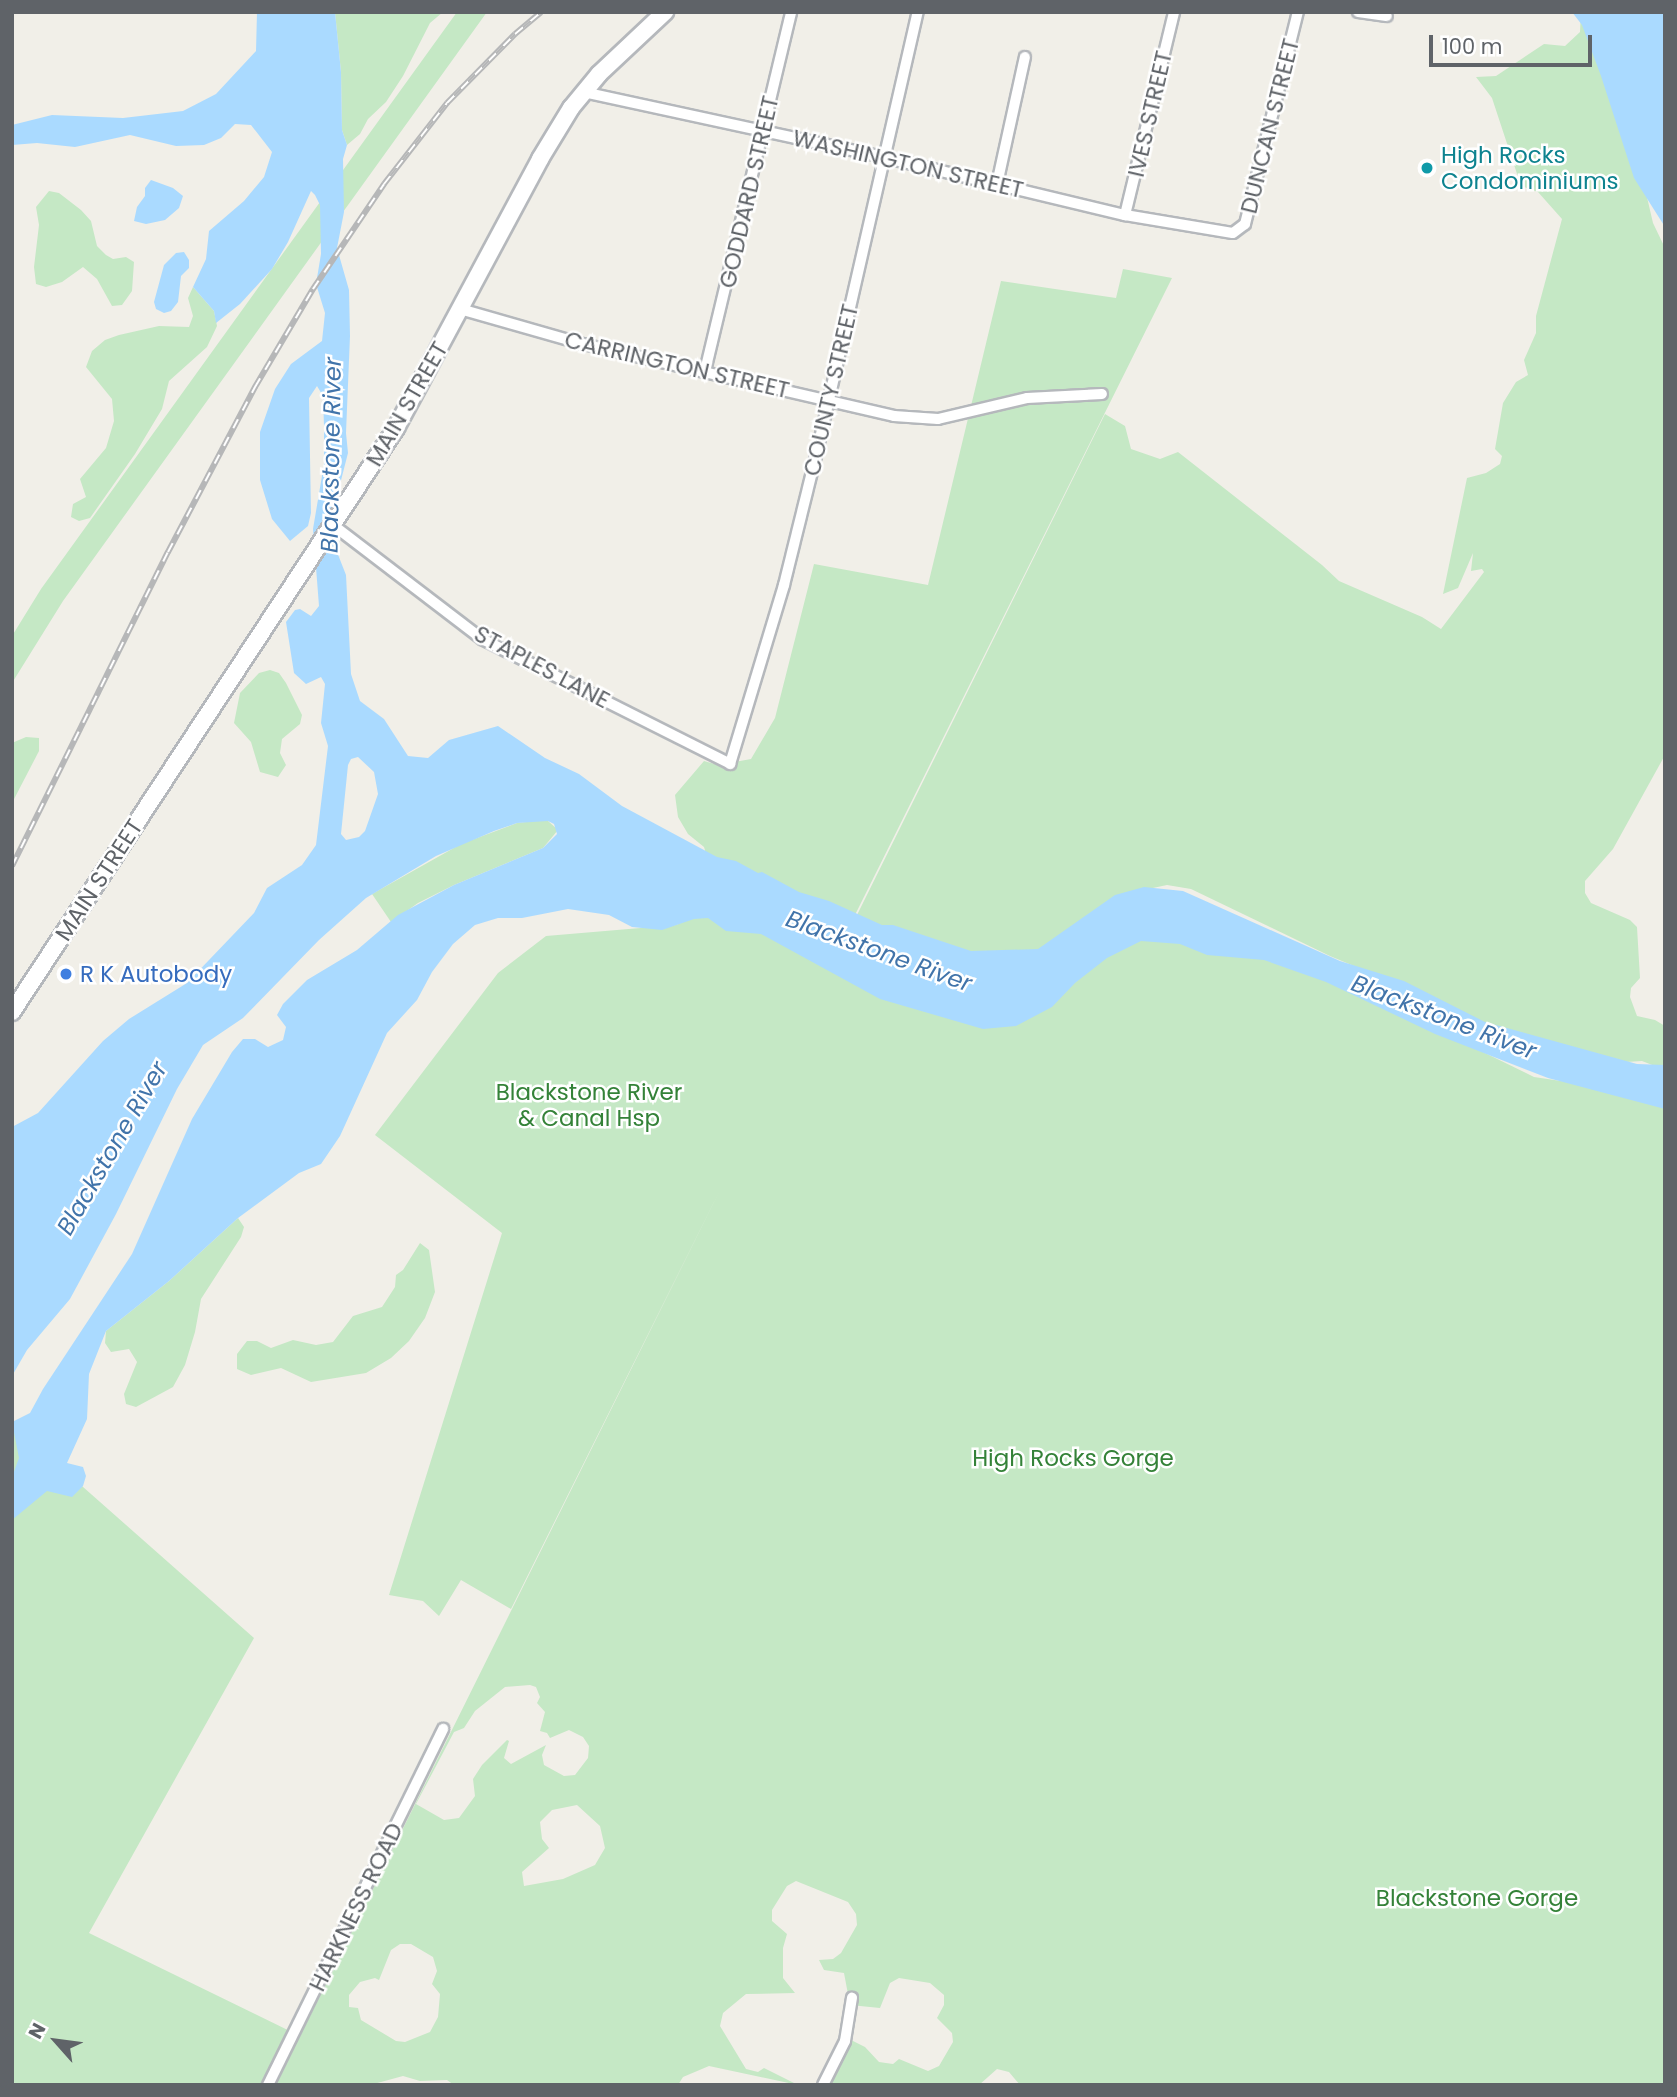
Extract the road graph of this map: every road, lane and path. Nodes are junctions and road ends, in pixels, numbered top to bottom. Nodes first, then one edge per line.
1 (665, 12) edge
2 (791, 12) edge
3 (918, 12) edge
4 (1174, 12) edge
5 (1298, 12) edge
6 (1358, 12) edge
7 (1387, 16) dead end
8 (1025, 57) dead end
9 (583, 92) junction
10 (763, 131) junction
11 (887, 158) junction
12 (997, 184) junction
13 (1125, 215) junction
14 (1233, 233) joint
15 (460, 309) junction
16 (705, 371) junction
17 (1102, 394) dead end
18 (829, 401) junction
19 (337, 528) junction
20 (730, 764) joint
21 (12, 1012) edge
22 (443, 1729) dead end
23 (852, 1998) dead end
24 (826, 2084) edge
25 (268, 2085) edge

1 - 9 main road, MAIN STREET
2 - 10 street, GODDARD STREET
3 - 11 street, COUNTY STREET
4 - 13 street, IVES STREET
5 - 14 street, DUNCAN STREET
6 - 7 street
8 - 12 street
9 - 10 street, WASHINGTON STREET
9 - 15 main road, MAIN STREET
10 - 11 street, WASHINGTON STREET
10 - 16 street, GODDARD STREET
11 - 12 street, WASHINGTON STREET
11 - 18 street, COUNTY STREET
12 - 13 street, WASHINGTON STREET
13 - 14 street, WASHINGTON STREET
15 - 16 street, CARRINGTON STREET
15 - 19 main road, MAIN STREET
16 - 18 street, CARRINGTON STREET
17 - 18 street, CARRINGTON STREET
18 - 20 street, COUNTY STREET
19 - 20 street, STAPLES LANE
19 - 21 main road, MAIN STREET
22 - 25 street, HARKNESS ROAD
23 - 24 street

